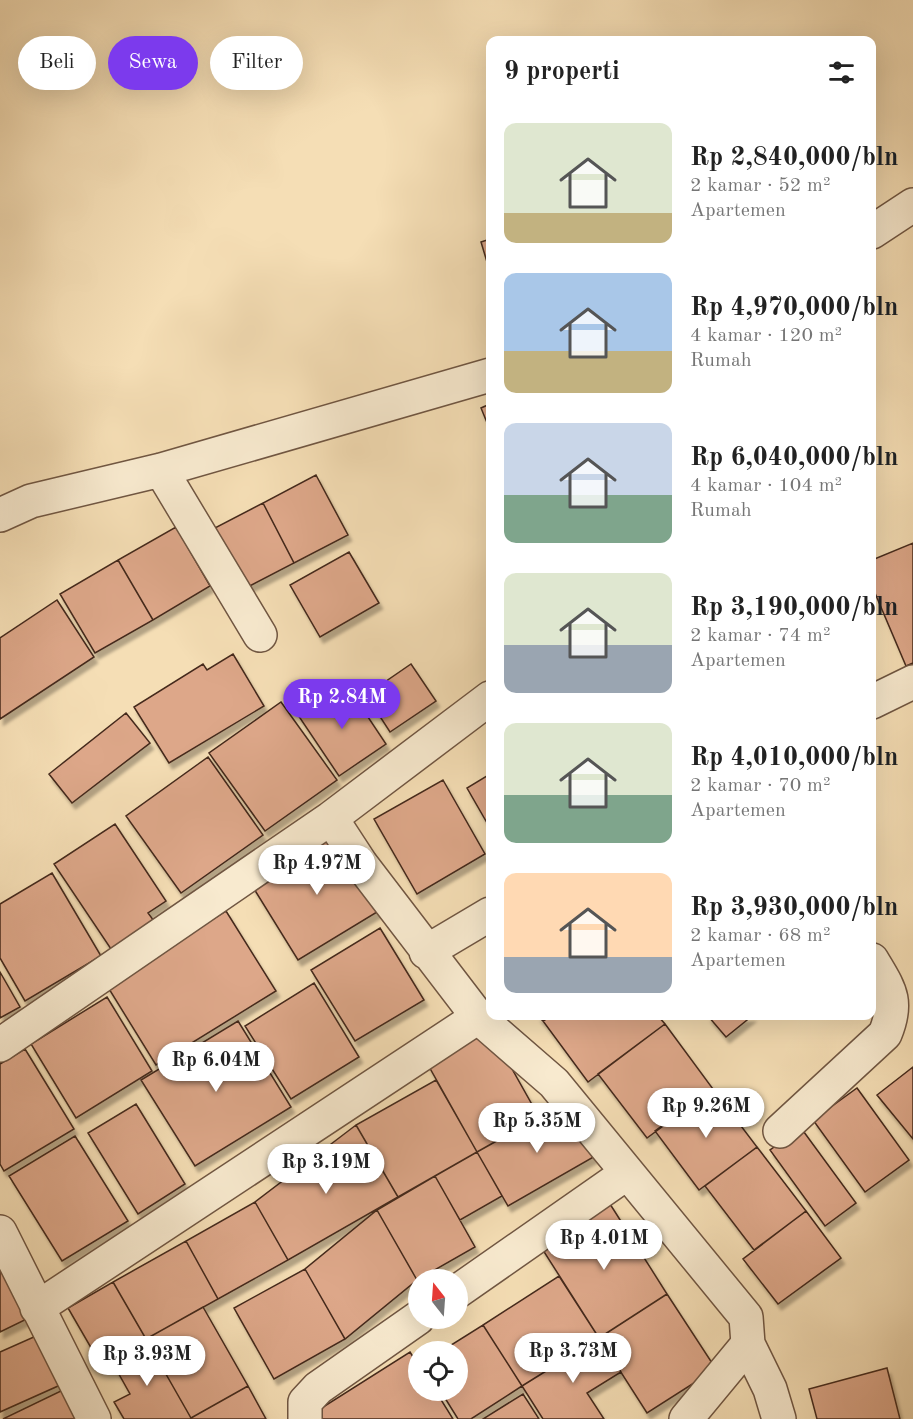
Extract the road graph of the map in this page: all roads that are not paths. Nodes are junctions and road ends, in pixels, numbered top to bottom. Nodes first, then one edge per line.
1 (913, 205) edge
2 (876, 229) edge
3 (486, 376) edge
4 (161, 470) junction
5 (0, 515) edge
6 (260, 635) dead end
7 (913, 682) edge
8 (876, 700) edge
9 (486, 702) edge
10 (331, 818) junction
11 (486, 916) edge
12 (426, 952) junction
13 (876, 967) edge
14 (478, 1017) junction
15 (0, 1046) edge
16 (780, 1131) dead end
17 (627, 1173) junction
18 (0, 1232) edge
19 (468, 1284) edge
20 (37, 1308) junction
21 (408, 1325) edge
22 (748, 1344) junction
23 (94, 1419) edge
24 (305, 1419) edge
25 (686, 1419) edge
26 (779, 1419) edge

1 - 2 street
3 - 4 street
4 - 5 street
4 - 6 street
7 - 8 street
9 - 10 street
10 - 12 street
10 - 15 street
11 - 12 street
12 - 14 street
13 - 16 street
14 - 17 street
14 - 20 street
17 - 19 street
17 - 22 street
18 - 20 street
20 - 23 street
21 - 24 street
22 - 25 street
22 - 26 street

